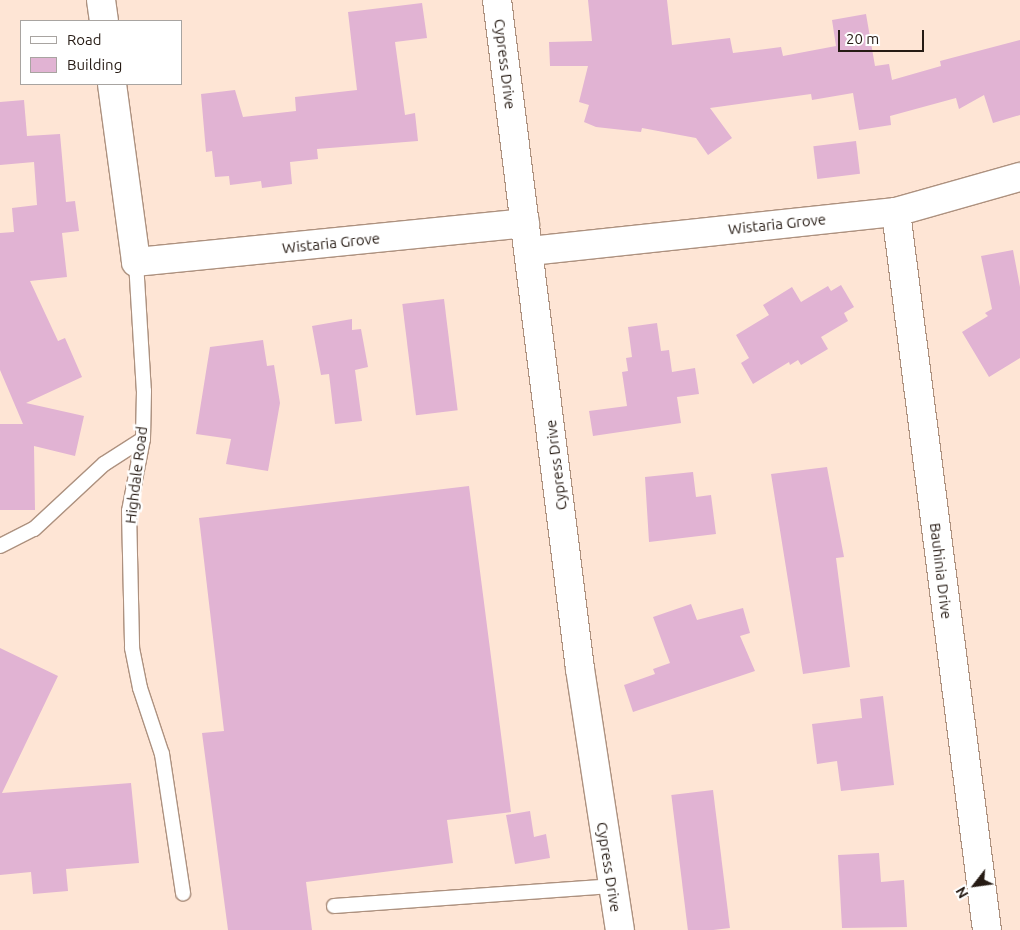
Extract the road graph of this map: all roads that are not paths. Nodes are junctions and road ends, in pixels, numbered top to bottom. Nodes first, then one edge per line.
1 (101, 0) edge
2 (497, 0) edge
3 (104, 20) edge
4 (112, 85) edge
5 (1020, 176) edge
6 (896, 212) junction
7 (525, 223) junction
8 (530, 251) junction
9 (136, 262) junction
10 (143, 439) junction
11 (0, 546) edge
12 (611, 886) junction
13 (183, 893) dead end
14 (334, 906) dead end
15 (620, 930) edge
16 (987, 930) edge

1 - 3 street
2 - 7 street, Cypress Drive
4 - 9 street, Highdale Road
5 - 6 street, Wistaria Grove
6 - 8 street, Wistaria Grove
6 - 16 street, Bauhinia Drive
7 - 8 street, Cypress Drive
7 - 9 street, Wistaria Grove
8 - 12 street, Cypress Drive
9 - 10 lane, Highdale Road
10 - 11 lane
10 - 13 lane, Highdale Road
12 - 14 lane
12 - 15 street, Cypress Drive

